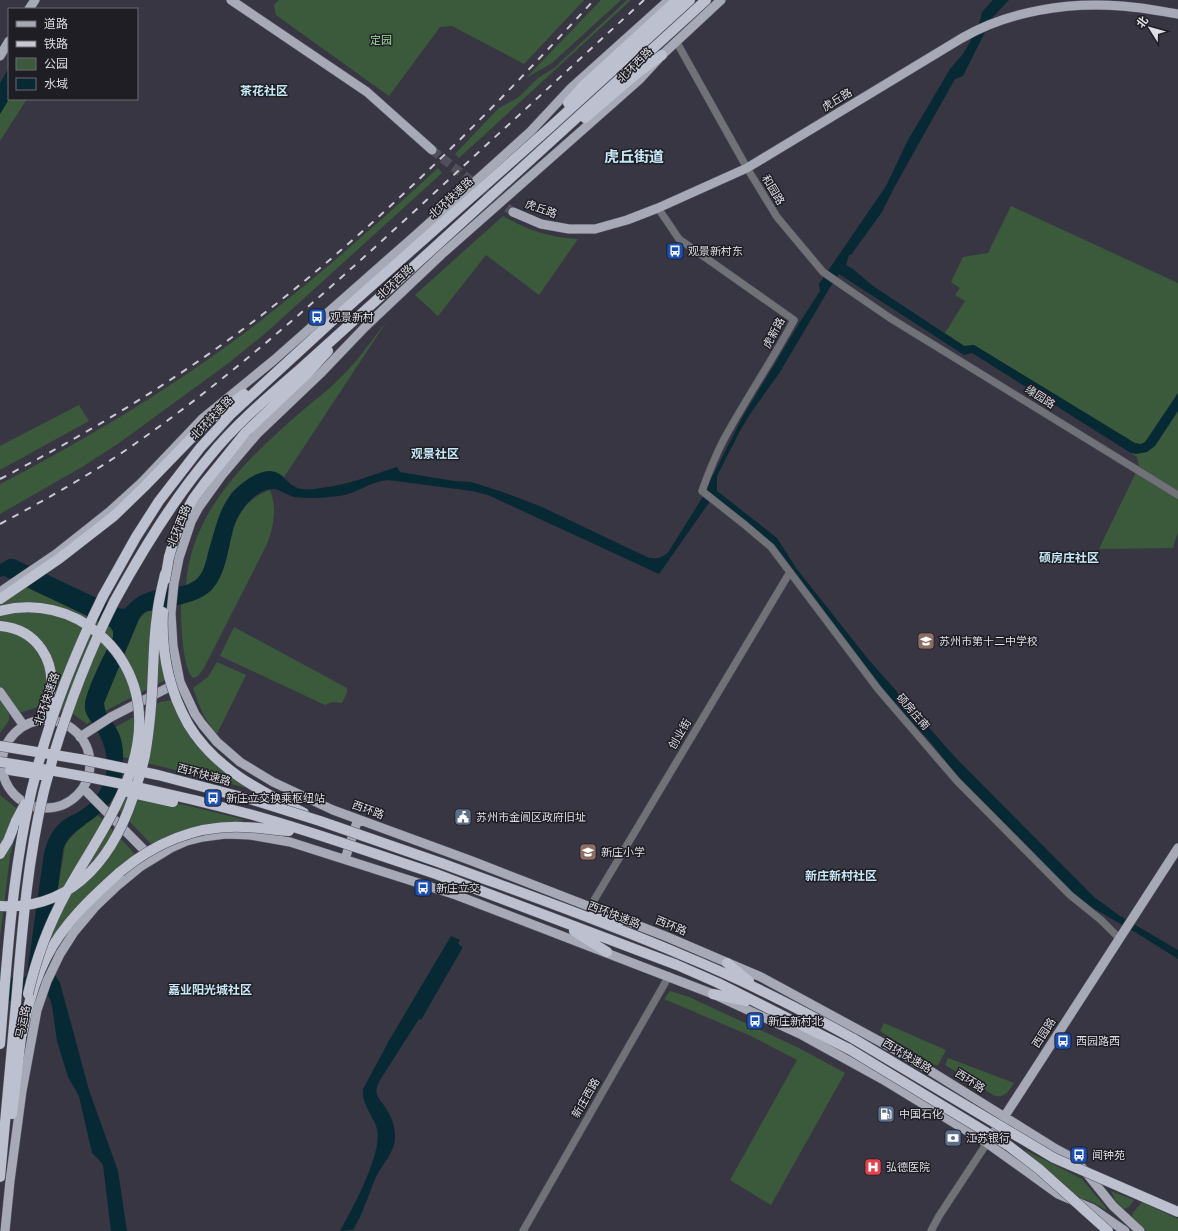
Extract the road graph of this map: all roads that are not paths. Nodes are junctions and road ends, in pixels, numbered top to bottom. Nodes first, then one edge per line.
1 (230, 0) edge
2 (669, 0) edge
3 (677, 0) edge
4 (690, 0) edge
5 (706, 0) edge
6 (721, 0) edge
7 (1057, 0) edge
8 (1052, 9) junction
9 (1178, 14) edge
10 (676, 41) junction
11 (8, 43) edge
12 (662, 55) junction
13 (0, 56) edge
14 (546, 131) junction
15 (432, 150) tunnel mouth
16 (747, 168) junction
17 (511, 176) junction
18 (658, 208) junction
19 (514, 212) tunnel mouth
20 (890, 318) joint
21 (355, 320) junction
22 (285, 364) junction
23 (703, 492) joint
24 (1178, 495) edge
25 (790, 572) junction
26 (165, 574) junction
27 (0, 592) edge
28 (0, 599) edge
29 (0, 611) edge
30 (0, 626) edge
31 (180, 682) junction
32 (0, 692) edge
33 (24, 726) junction
34 (80, 736) junction
35 (46, 737) junction
36 (2, 745) edge
37 (0, 762) edge
38 (1, 773) edge
39 (32, 789) junction
40 (85, 791) junction
41 (358, 819) junction
42 (320, 821) junction
43 (295, 832) junction
44 (314, 834) junction
45 (1178, 848) edge
46 (0, 854) edge
47 (153, 859) junction
48 (345, 859) junction
49 (0, 906) edge
50 (590, 907) junction
51 (573, 912) junction
52 (554, 918) junction
53 (623, 920) junction
54 (1119, 938) junction
55 (607, 952) junction
56 (727, 963) junction
57 (668, 976) junction
58 (763, 992) junction
59 (713, 994) junction
60 (29, 995) junction
61 (760, 1003) junction
62 (0, 1044) edge
63 (1004, 1116) junction
64 (987, 1143) junction
65 (3, 1145) junction
66 (0, 1176) edge
67 (1178, 1212) edge
68 (5, 1231) edge
69 (522, 1231) edge
70 (931, 1231) edge
71 (1108, 1231) edge
72 (1125, 1231) edge
73 (1140, 1231) edge

1 - 15 main road
2 - 27 main road, 北环西路
3 - 14 highway
4 - 14 highway, 北环快速路
5 - 17 highway
6 - 10 main road, 北环西路
7 - 8 street
8 - 9 main road, 虎丘路
8 - 16 main road, 虎丘路
10 - 12 main road, 北环西路
10 - 16 street, 和园路
11 - 13 main road
12 - 17 highway
12 - 31 main road, 北环西路
14 - 22 highway, 北环快速路
16 - 18 main road, 虎丘路
16 - 20 street, 和园路
17 - 21 highway
18 - 19 main road, 虎丘路
18 - 23 street, 虎新路
20 - 24 street, 缘园路
21 - 26 highway, bridge
21 - 65 highway, bridge
22 - 28 highway
22 - 35 highway, 北环快速路, bridge
23 - 25 street, 硕房庄南
25 - 50 street, 创业街
25 - 54 street, 硕房庄南
26 - 42 highway, bridge
26 - 49 highway, bridge
29 - 60 highway, bridge
30 - 35 highway, bridge
31 - 34 main road
31 - 41 main road, 西环路
32 - 33 main road
33 - 34 main road
33 - 38 main road
34 - 40 main road
35 - 39 highway, 北环快速路, bridge
36 - 42 highway, 西环快速路, bridge
37 - 44 highway, bridge
38 - 40 main road
38 - 43 highway, bridge
39 - 46 highway, bridge
39 - 62 highway, 北环快速路, bridge
40 - 47 main road
41 - 48 main road
41 - 50 main road, 西环路
42 - 51 highway, 西环快速路, bridge
43 - 44 highway, bridge
43 - 60 highway, bridge
44 - 52 highway, bridge
45 - 54 main road, 西园路
47 - 48 main road
47 - 68 main road, 马运路
48 - 55 main road
50 - 53 main road, 西环路
51 - 53 highway
51 - 58 highway, 西环快速路
52 - 55 highway
52 - 61 highway
53 - 56 main road, 西环路
54 - 63 main road, 西园路
55 - 57 main road
56 - 58 highway
56 - 63 main road, 西环路
57 - 59 main road
57 - 69 street, 新庄西路
58 - 67 highway, 西环快速路, bridge
59 - 61 highway
59 - 64 main road
60 - 65 highway
61 - 71 highway, bridge
63 - 64 main road, 西园路
63 - 73 main road, 西环路
64 - 70 street, 西园路
64 - 72 main road
65 - 66 highway

